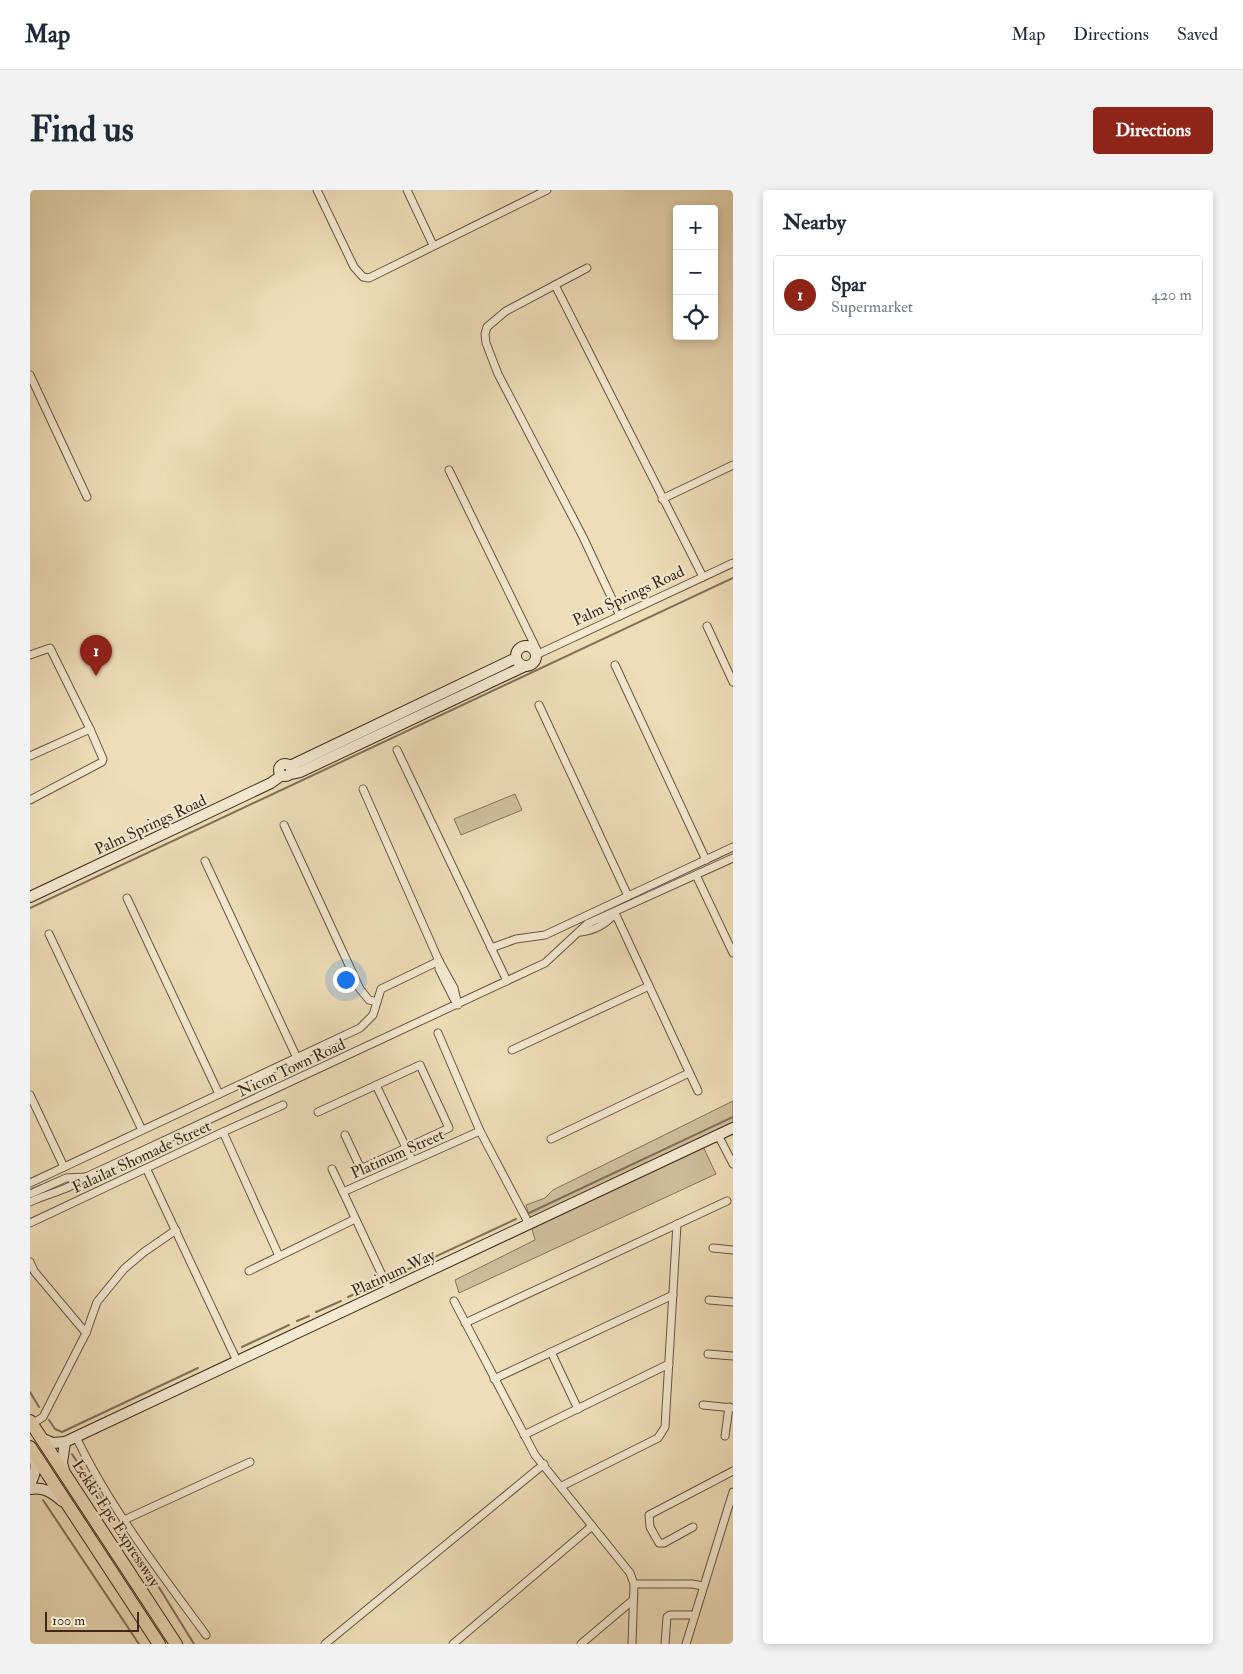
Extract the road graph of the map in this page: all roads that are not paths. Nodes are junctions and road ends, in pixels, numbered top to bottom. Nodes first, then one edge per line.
1 (317, 190) edge
2 (407, 190) edge
3 (547, 190) edge
4 (433, 245) junction
5 (588, 268) dead end
6 (555, 285) junction
7 (30, 375) edge
8 (33, 388) edge
9 (733, 465) edge
10 (449, 470) dead end
11 (87, 497) dead end
12 (662, 499) junction
13 (733, 563) edge
14 (703, 577) junction
15 (620, 616) junction
16 (707, 626) dead end
17 (537, 654) junction
18 (30, 655) edge
19 (516, 658) junction
20 (615, 665) dead end
21 (525, 666) junction
22 (733, 682) edge
23 (539, 705) dead end
24 (90, 729) junction
25 (397, 750) dead end
26 (30, 756) edge
27 (287, 771) junction
28 (363, 789) dead end
29 (30, 800) edge
30 (284, 825) dead end
31 (733, 847) edge
32 (733, 858) edge
33 (706, 860) junction
34 (205, 861) dead end
35 (696, 876) junction
36 (628, 896) junction
37 (30, 897) edge
38 (127, 898) dead end
39 (615, 913) junction
40 (49, 934) dead end
41 (491, 948) junction
42 (733, 953) edge
43 (439, 961) junction
44 (507, 982) junction
45 (649, 986) junction
46 (377, 1002) junction
47 (458, 1005) junction
48 (438, 1033) dead end
49 (512, 1050) dead end
50 (297, 1058) junction
51 (689, 1072) junction
52 (376, 1085) junction
53 (698, 1091) dead end
54 (219, 1094) junction
55 (30, 1095) edge
56 (283, 1105) dead end
57 (318, 1112) dead end
58 (733, 1128) edge
59 (142, 1130) junction
60 (480, 1131) junction
61 (223, 1132) junction
62 (345, 1136) dead end
63 (718, 1136) junction
64 (551, 1139) dead end
65 (405, 1149) junction
66 (412, 1160) junction
67 (733, 1164) edge
68 (64, 1167) junction
69 (147, 1170) junction
70 (332, 1170) dead end
71 (86, 1177) junction
72 (66, 1178) junction
73 (30, 1183) edge
74 (70, 1186) junction
75 (48, 1189) junction
76 (343, 1192) junction
77 (30, 1194) edge
78 (727, 1201) dead end
79 (30, 1202) edge
80 (356, 1219) junction
81 (30, 1223) edge
82 (529, 1224) junction
83 (677, 1224) junction
84 (176, 1230) junction
85 (713, 1248) dead end
86 (733, 1250) edge
87 (279, 1256) junction
88 (30, 1262) edge
89 (249, 1271) dead end
90 (389, 1290) junction
91 (673, 1295) junction
92 (709, 1300) dead end
93 (454, 1301) dead end
94 (733, 1302) edge
95 (465, 1323) junction
96 (86, 1333) junction
97 (551, 1352) junction
98 (708, 1354) dead end
99 (733, 1356) edge
100 (237, 1361) junction
101 (669, 1364) junction
102 (494, 1379) junction
103 (703, 1405) dead end
104 (731, 1407) edge
105 (578, 1409) junction
106 (31, 1422) edge
107 (524, 1435) junction
108 (725, 1436) dead end
109 (76, 1437) junction
110 (42, 1438) junction
111 (65, 1442) junction
112 (30, 1447) edge
113 (250, 1462) dead end
114 (544, 1464) junction
115 (733, 1471) edge
116 (65, 1474) junction
117 (30, 1484) edge
118 (562, 1486) junction
119 (30, 1489) edge
120 (733, 1492) edge
121 (72, 1513) junction
122 (124, 1520) junction
123 (592, 1526) junction
124 (693, 1527) dead end
125 (634, 1584) junction
126 (703, 1586) junction
127 (633, 1600) junction
128 (695, 1614) junction
129 (206, 1635) dead end
130 (159, 1644) edge
131 (176, 1644) edge
132 (325, 1644) edge
133 (453, 1644) edge
134 (581, 1644) edge
135 (632, 1644) edge
136 (665, 1644) edge
137 (686, 1644) edge

1 - 4 street
2 - 4 street
3 - 4 street
5 - 6 street
6 - 12 street
6 - 15 street
7 - 8 street
8 - 11 street
9 - 12 street
10 - 17 street
12 - 14 street
13 - 14 street, Palm Springs Road
14 - 15 street, Palm Springs Road
15 - 17 street, Palm Springs Road
16 - 22 street
17 - 19 street
17 - 21 street
18 - 24 street
19 - 21 street
19 - 27 street
20 - 33 street
21 - 27 street
23 - 36 street
24 - 26 street
24 - 29 street
25 - 41 street
27 - 37 street, Palm Springs Road
28 - 43 street
30 - 46 street
31 - 33 street
32 - 35 street, Nicon Town Road
33 - 36 street
34 - 50 street
35 - 39 street, Nicon Town Road
35 - 42 street
36 - 41 street
38 - 54 street
39 - 44 street, Nicon Town Road
39 - 45 street
40 - 59 street
41 - 44 street
43 - 46 street
43 - 47 street
44 - 47 street, Nicon Town Road
45 - 49 street
45 - 51 street
46 - 50 street
47 - 71 street, Nicon Town Road
48 - 60 street
50 - 54 street
51 - 53 street
51 - 64 street
52 - 57 street
52 - 65 street
52 - 65 street
54 - 59 street
55 - 68 street
56 - 61 street
58 - 63 street, Platinum Way
59 - 68 street
60 - 66 street, Platinum Street
60 - 82 street
61 - 69 street, Falailat Shomade Street
61 - 87 street, Falailat Shomade Street
62 - 65 street
63 - 67 street
63 - 82 street, Platinum Way
65 - 66 street
66 - 76 street, Platinum Street
68 - 73 street
69 - 81 street, Falailat Shomade Street
69 - 84 street
70 - 76 street
71 - 72 street, Nicon Town Road
71 - 74 street, Nicon Town Road
72 - 74 street
72 - 75 street, Nicon Town Road
74 - 75 street, Nicon Town Road
75 - 77 street, Nicon Town Road
75 - 79 street, Nicon Town Road
76 - 80 street, Platinum Street
78 - 83 street
80 - 87 street
80 - 90 street, Platinum Street
82 - 90 street, Platinum Way
83 - 91 street
83 - 95 street
84 - 96 street
84 - 100 street
85 - 86 street
87 - 89 street
88 - 96 street
90 - 100 street, Platinum Way
91 - 97 street
91 - 101 street
92 - 94 street
93 - 95 street
95 - 102 street
96 - 106 street
97 - 102 street
97 - 105 street
98 - 99 street
100 - 109 street, Platinum Way
101 - 105 street
101 - 118 street
102 - 107 street
103 - 104 street
104 - 108 street
105 - 107 street
106 - 110 highway, Lekki-Epe Expressway
107 - 114 street
109 - 111 street, Platinum Way
109 - 122 street
110 - 111 street
110 - 116 highway, Lekki-Epe Expressway
111 - 116 street
112 - 117 street
112 - 121 highway, Lekki-Epe Expressway
113 - 122 street
114 - 118 street
114 - 132 street
115 - 124 street
116 - 131 highway, Lekki-Epe Expressway
118 - 123 street
119 - 121 street
120 - 126 street
121 - 130 highway, Lekki-Epe Expressway
122 - 129 street
123 - 125 street
123 - 133 street
125 - 126 street
125 - 127 street
126 - 128 street
127 - 134 street
127 - 135 street
128 - 136 street
128 - 137 street

